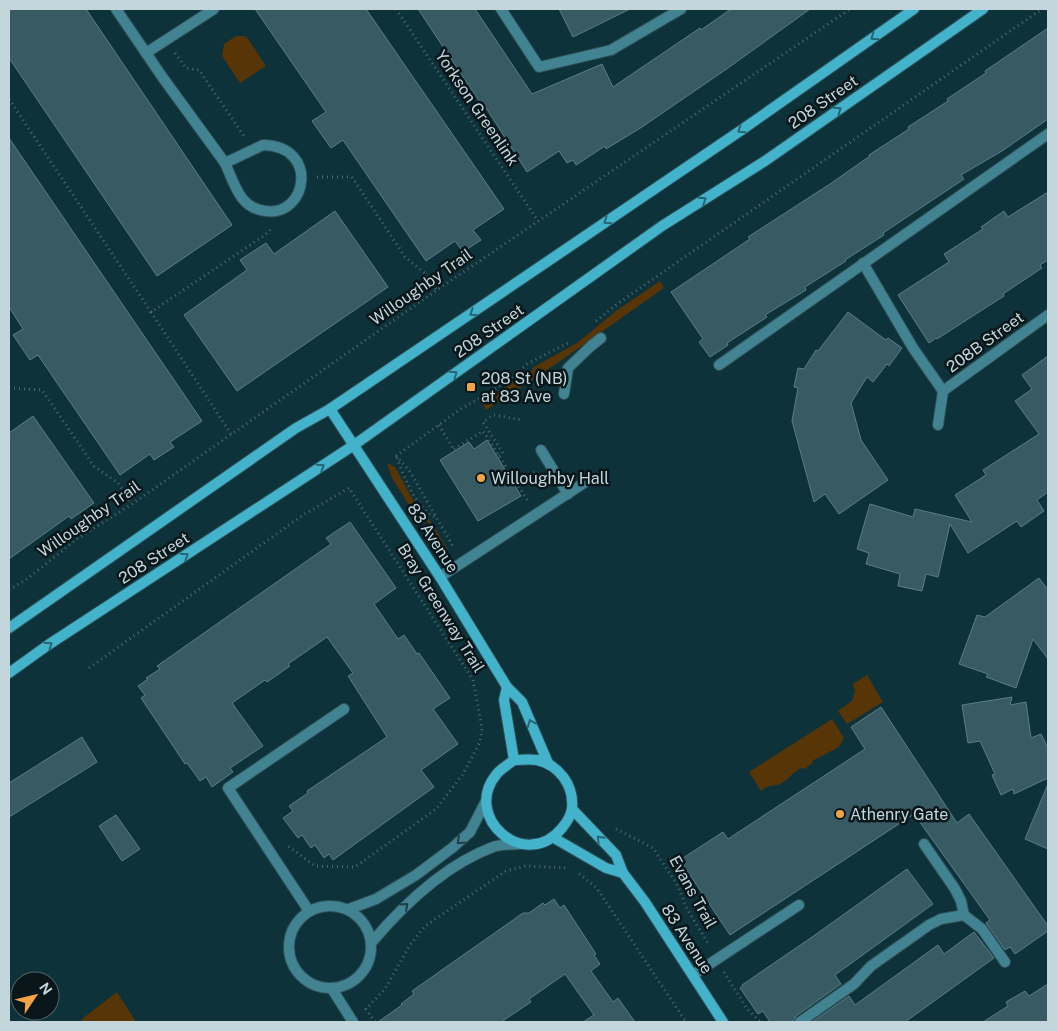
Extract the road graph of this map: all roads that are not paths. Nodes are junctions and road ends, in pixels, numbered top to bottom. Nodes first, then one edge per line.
1 (116, 9) edge
2 (214, 9) edge
3 (501, 9) edge
4 (681, 9) edge
5 (914, 9) edge
6 (983, 9) edge
7 (146, 54) junction
8 (1048, 134) edge
9 (225, 163) junction
10 (863, 263) junction
11 (1048, 315) edge
12 (601, 338) dead end
13 (719, 365) dead end
14 (943, 391) junction
15 (564, 394) dead end
16 (330, 410) junction
17 (938, 425) dead end
18 (354, 445) junction
19 (541, 450) dead end
20 (590, 479) dead end
21 (568, 494) junction
22 (440, 577) junction
23 (9, 628) edge
24 (9, 673) edge
25 (507, 687) junction
26 (344, 709) dead end
27 (514, 760) junction
28 (548, 763) junction
29 (486, 801) junction
30 (572, 809) junction
31 (554, 838) junction
32 (520, 844) junction
33 (924, 844) dead end
34 (624, 873) junction
35 (799, 905) dead end
36 (349, 909) junction
37 (309, 911) junction
38 (964, 914) junction
39 (372, 942) junction
40 (1005, 962) dead end
41 (693, 975) junction
42 (332, 989) junction
43 (353, 1022) edge
44 (723, 1022) edge
45 (800, 1022) edge

1 - 7 street
2 - 7 street
3 - 4 street
5 -> 16 main road, 208 Street
18 -> 6 main road, 208 Street
7 - 9 street
8 - 10 street
9 - 9 street
10 - 13 street
10 - 14 street
11 - 14 street, 208B Street
12 - 15 street
14 - 17 street, 208B Street
16 - 18 main road, 83 Avenue
16 - 23 main road, 208 Street
18 - 22 main road, 83 Avenue
24 -> 18 main road, 208 Street
19 - 21 street
20 - 21 street
21 - 22 street
22 - 25 main road, 83 Avenue
25 - 27 main road
28 -> 25 main road, 83 Avenue
26 - 37 street
27 - 28 main road
27 - 29 main road
28 - 30 main road
29 - 32 main road
29 -> 36 street
30 - 31 main road
34 -> 30 main road, 83 Avenue
31 - 32 main road
31 - 34 main road
39 -> 32 street
33 - 38 street
34 - 41 main road, 83 Avenue
35 - 41 street
36 - 37 street
36 - 39 street
37 - 42 street
38 - 40 street
38 - 45 street
39 - 42 street
41 - 44 main road, 83 Avenue
42 - 43 street

